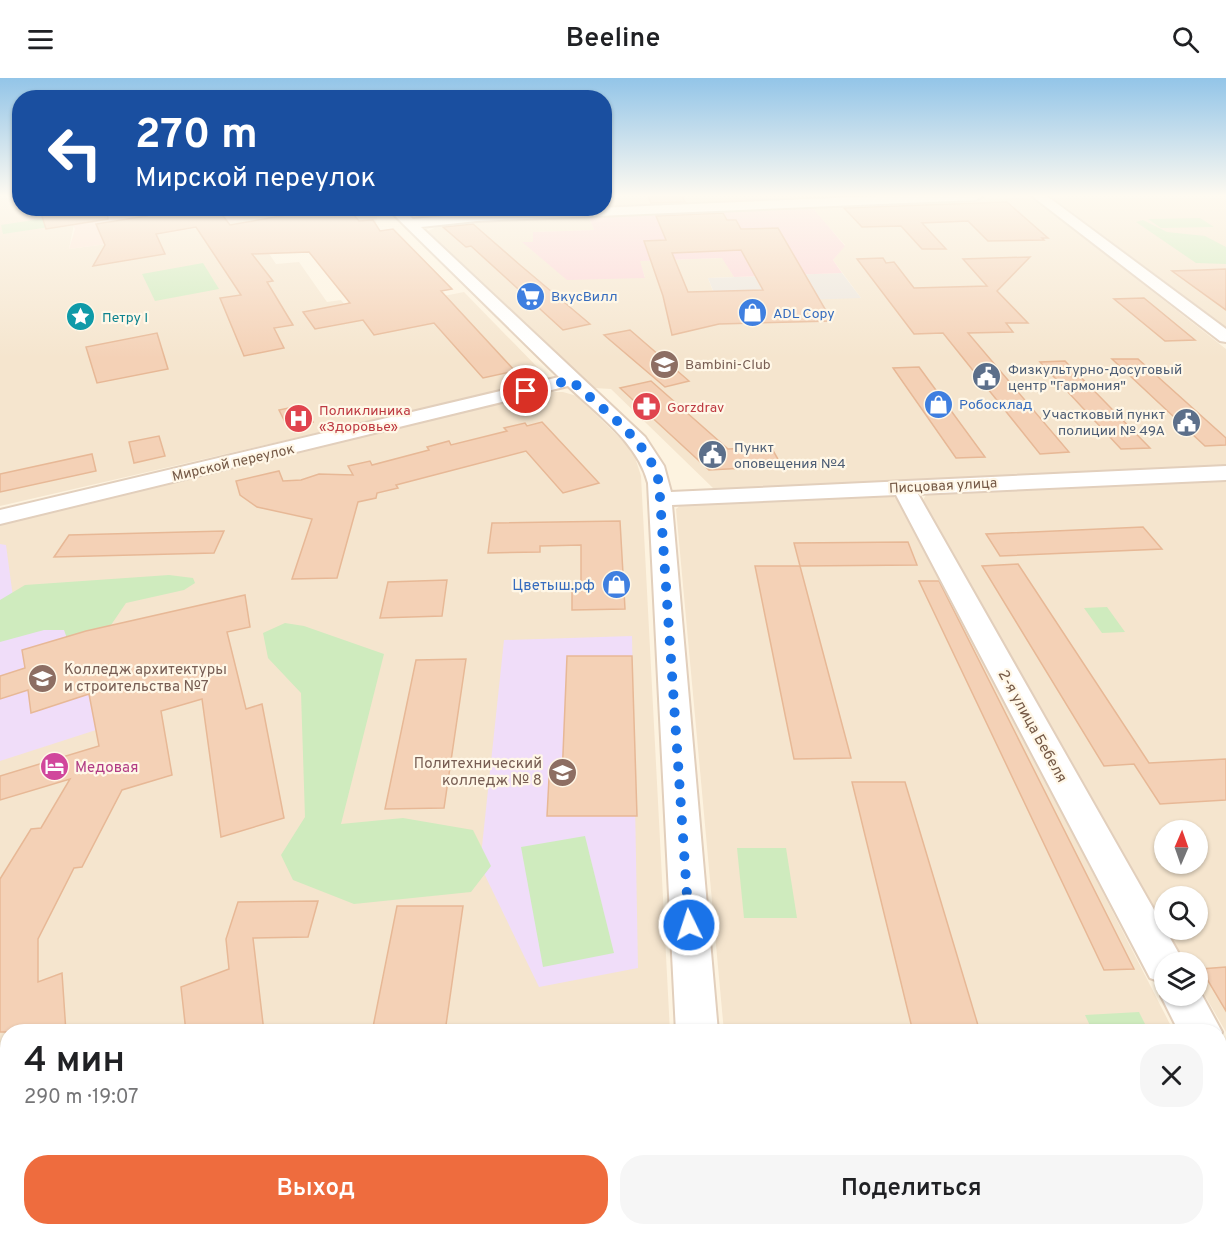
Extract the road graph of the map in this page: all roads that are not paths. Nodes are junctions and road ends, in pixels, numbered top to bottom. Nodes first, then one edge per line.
1 (436, 250) edge
2 (1111, 250) edge
3 (1226, 337) edge
4 (571, 380) junction
5 (1226, 473) edge
6 (903, 487) junction
7 (660, 499) junction
8 (0, 517) edge
9 (1157, 952) edge
10 (1187, 1006) edge
11 (696, 1024) edge
12 (1197, 1024) edge

1 - 4 street
2 - 3 street
4 - 7 street
4 - 8 street, Мирской переулок
5 - 6 street, Писцовая улица
6 - 7 street, Писцовая улица
6 - 9 street, 2-я улица Бебеля
7 - 11 street
10 - 12 street

